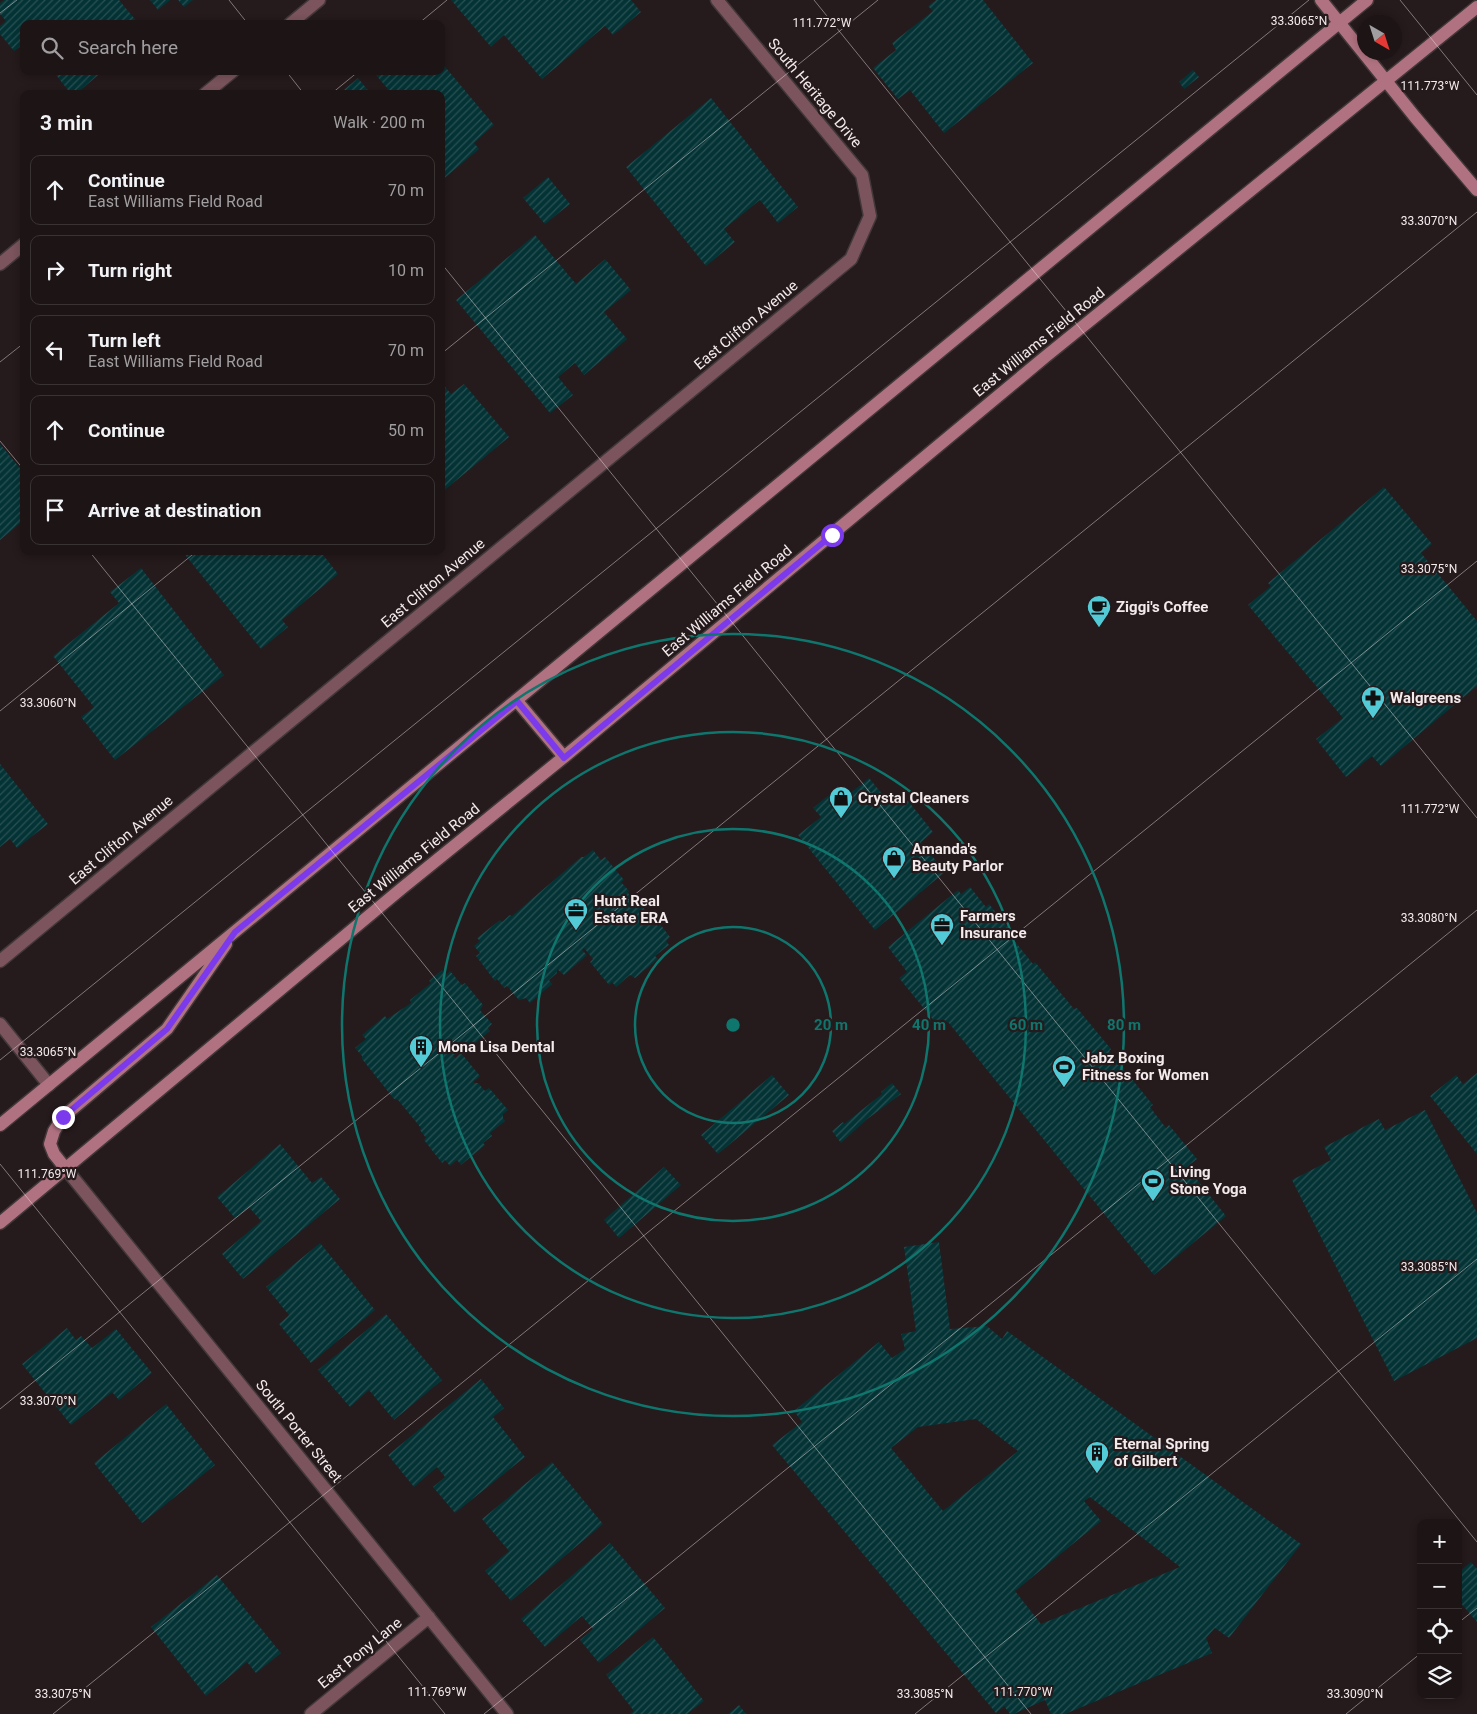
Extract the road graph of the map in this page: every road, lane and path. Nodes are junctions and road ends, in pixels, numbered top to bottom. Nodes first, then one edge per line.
1 (319, 0) edge
2 (717, 0) edge
3 (1321, 0) edge
4 (1367, 0) edge
5 (1477, 8) edge
6 (295, 20) edge
7 (1340, 23) junction
8 (228, 75) edge
9 (1386, 82) junction
10 (211, 90) edge
11 (1477, 190) edge
12 (870, 216) joint
13 (20, 247) edge
14 (0, 264) edge
15 (517, 701) junction
16 (564, 758) junction
17 (235, 932) junction
18 (0, 961) edge
19 (0, 1024) edge
20 (49, 1085) junction
21 (0, 1125) edge
22 (66, 1169) junction
23 (0, 1223) edge
24 (430, 1617) junction
25 (311, 1714) edge
26 (507, 1714) edge

1 - 6 street
2 - 12 street, South Heritage Drive
3 - 7 main road
4 - 7 main road
5 - 9 main road, East Williams Field Road
7 - 9 main road
7 - 15 main road
8 - 10 street
9 - 11 main road
9 - 16 main road, East Williams Field Road
12 - 18 street, East Clifton Avenue
13 - 14 street
15 - 16 main road
15 - 17 main road
16 - 22 main road, East Williams Field Road
17 - 20 main road
17 - 22 main road
19 - 20 street
20 - 21 main road
22 - 23 main road, East Williams Field Road
22 - 24 street, South Porter Street
24 - 25 street, East Pony Lane
24 - 26 street, South Porter Street

